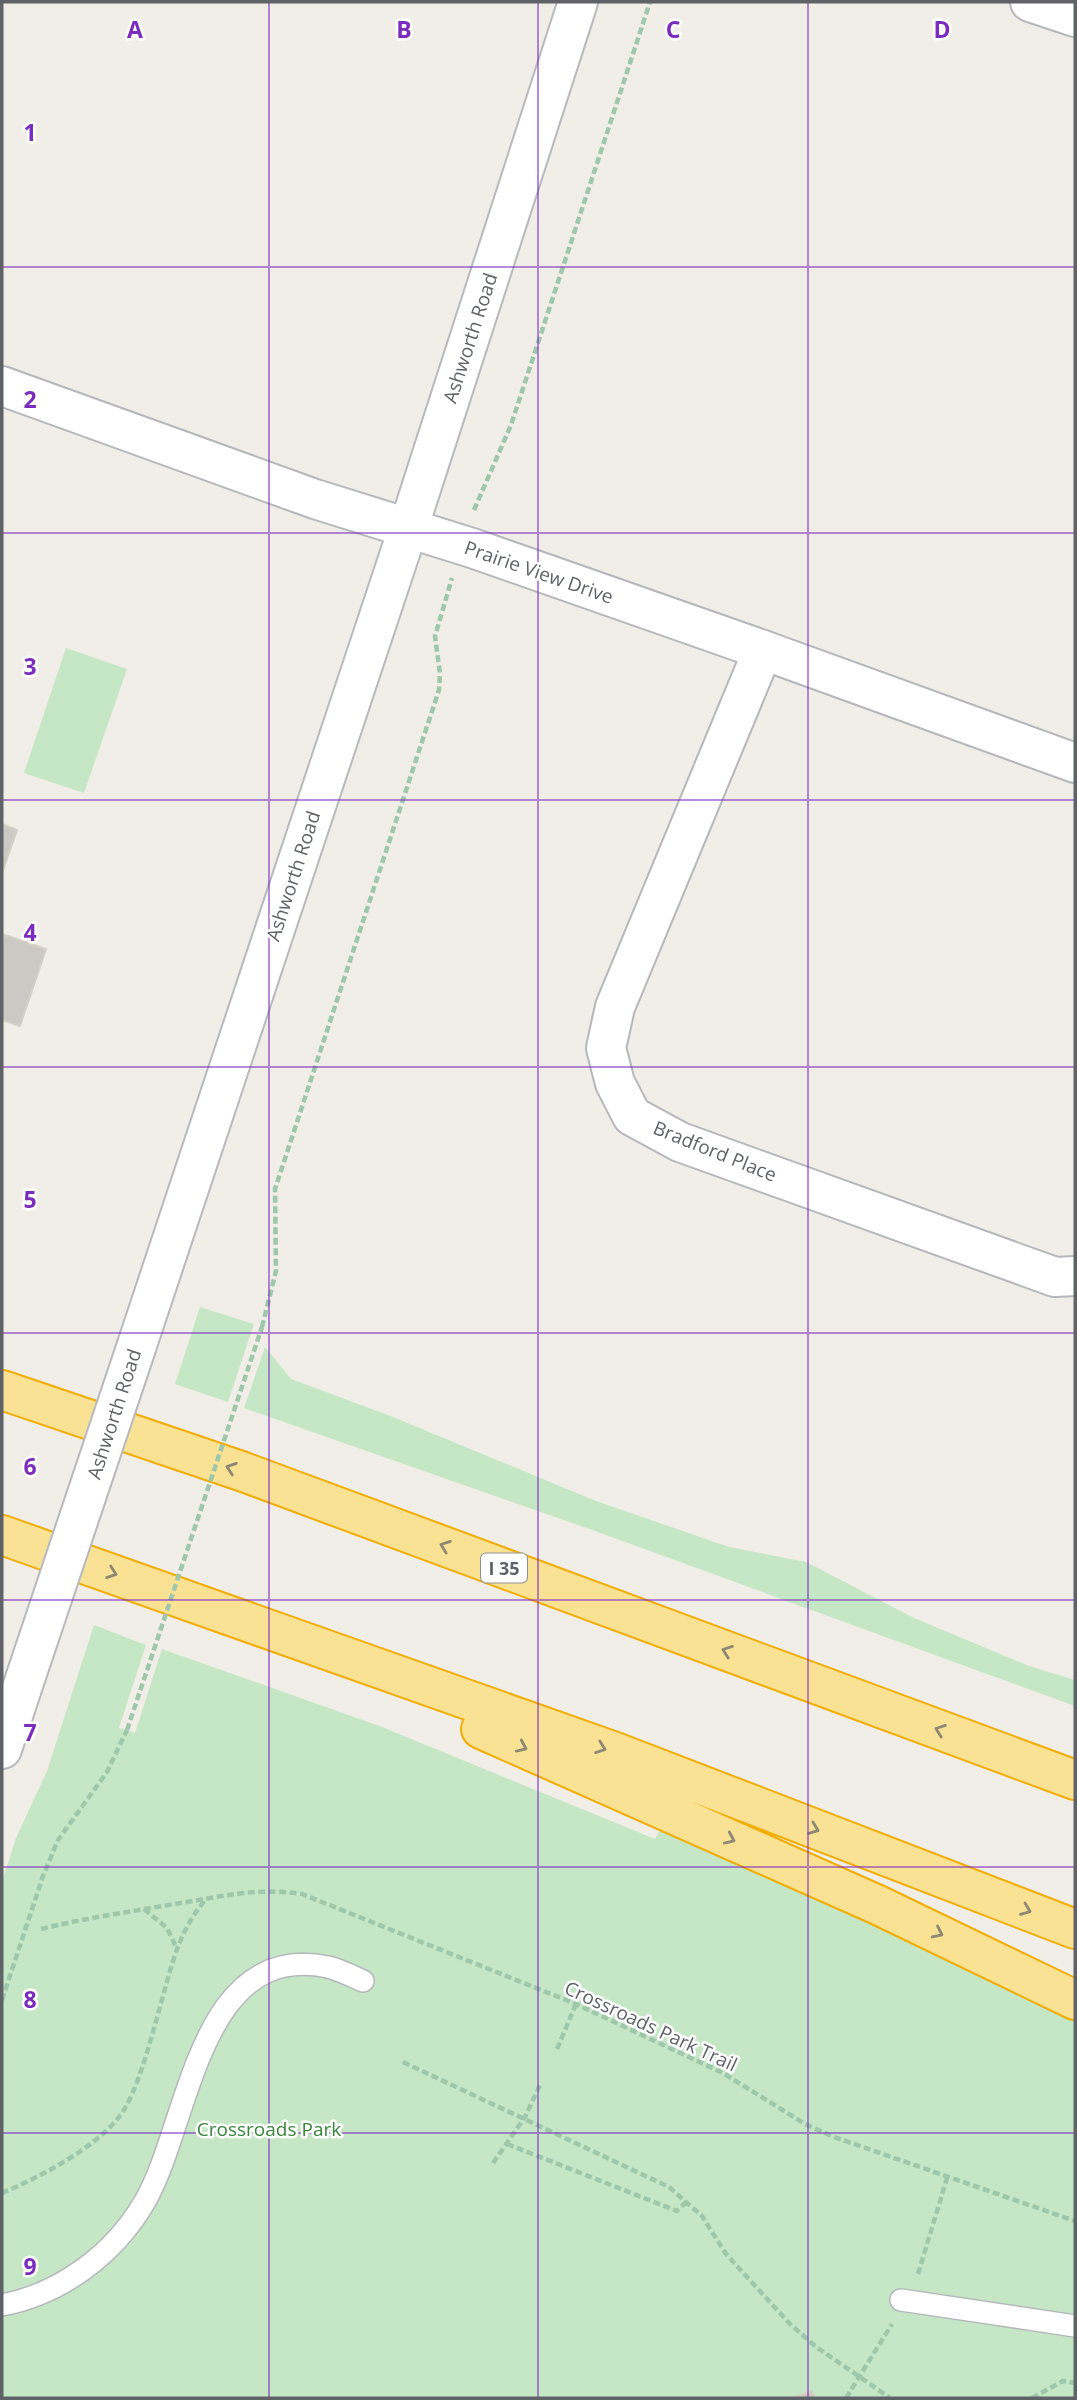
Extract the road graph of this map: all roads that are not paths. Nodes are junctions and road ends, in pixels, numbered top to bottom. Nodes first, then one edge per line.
1 (578, 2) edge
2 (1030, 2) edge
3 (1075, 17) edge
4 (2, 386) edge
5 (408, 529) junction
6 (762, 650) junction
7 (1075, 763) edge
8 (1075, 1276) edge
9 (2, 1390) edge
10 (2, 1535) edge
11 (191, 1601) junction
12 (2, 1749) edge
13 (1004, 1754) junction
14 (1075, 1773) edge
15 (1075, 1780) edge
16 (1075, 1929) edge
17 (363, 1981) dead end
18 (1075, 2000) edge
19 (905, 2301) road end
20 (2, 2305) edge
21 (1075, 2326) edge

1 - 5 street, Ashworth Road
2 - 3 street
4 - 5 street, Prairie View Drive
5 - 6 street, Prairie View Drive
5 - 12 street, Ashworth Road, bridge
6 - 7 street, Prairie View Drive
6 - 8 street, Bradford Place
13 -> 9 highway, I 35
10 -> 11 highway
11 -> 16 highway
11 -> 18 highway
13 - 14 highway
13 - 15 highway, I 35
17 - 20 lane
19 - 21 lane

